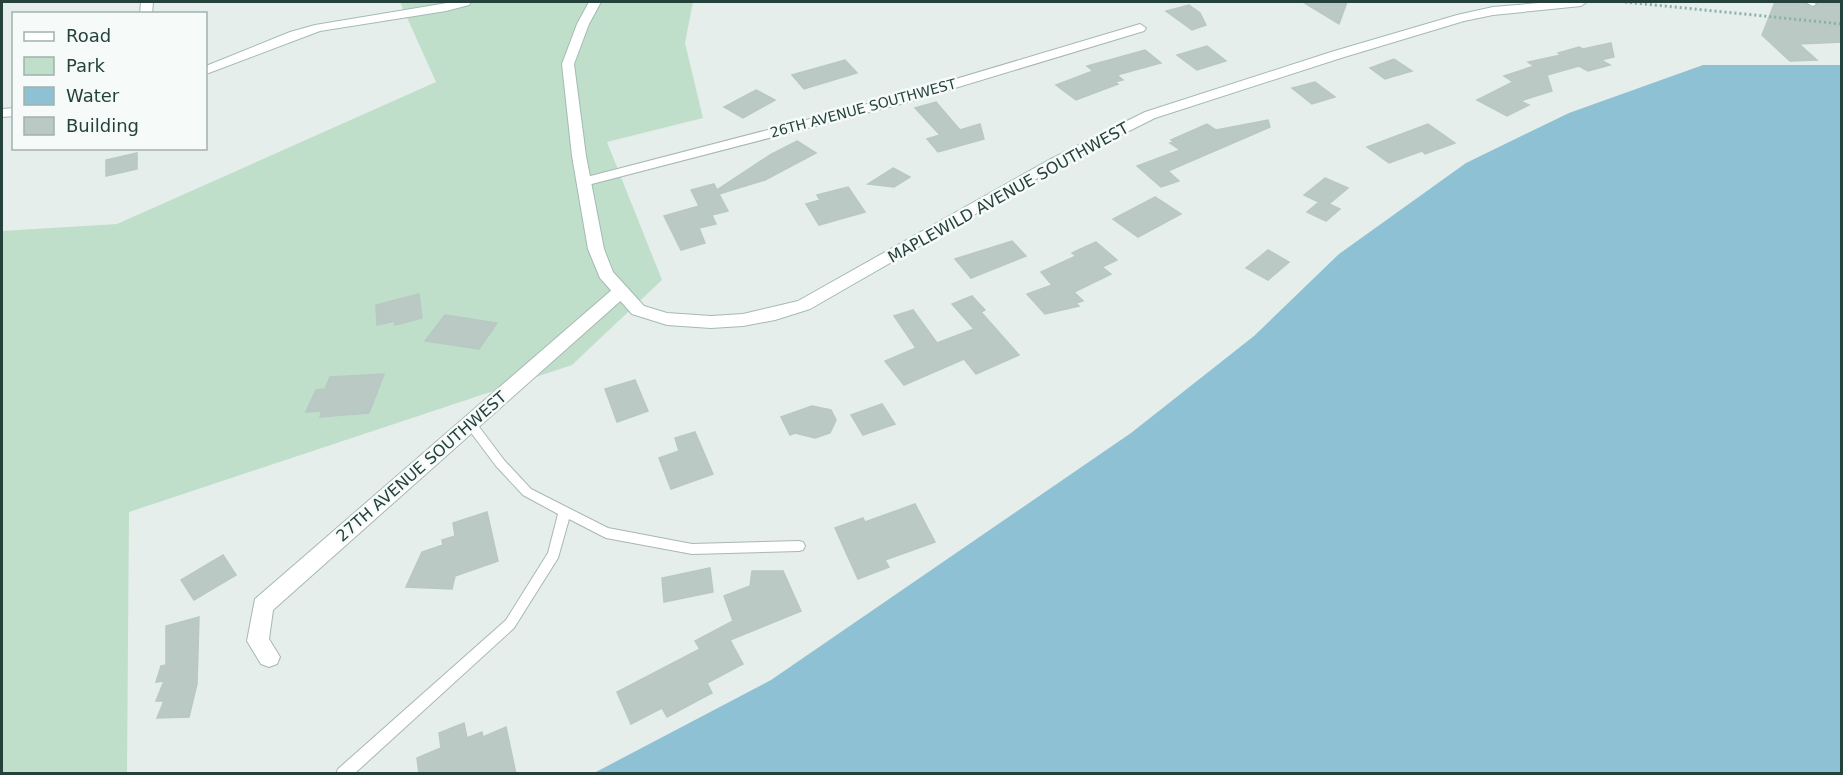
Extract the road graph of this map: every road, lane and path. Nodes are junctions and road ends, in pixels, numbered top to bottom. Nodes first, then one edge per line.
1 (465, 2) edge
2 (595, 2) edge
3 (1581, 2) edge
4 (1625, 2) edge
5 (1842, 24) edge
6 (1140, 28) dead end
7 (207, 70) edge
8 (584, 182) junction
9 (620, 292) junction
10 (470, 423) junction
11 (565, 512) junction
12 (799, 546) dead end
13 (269, 657) dead end
14 (343, 774) edge

1 - 7 street
2 - 8 street, MAPLEWILD AVENUE SOUTHWEST
3 - 9 street, MAPLEWILD AVENUE SOUTHWEST
4 - 5 path
6 - 8 street, 26TH AVENUE SOUTHWEST
8 - 9 street, MAPLEWILD AVENUE SOUTHWEST
9 - 10 street, 27TH AVENUE SOUTHWEST
10 - 11 lane
10 - 13 street, 27TH AVENUE SOUTHWEST
11 - 12 lane
11 - 14 lane

